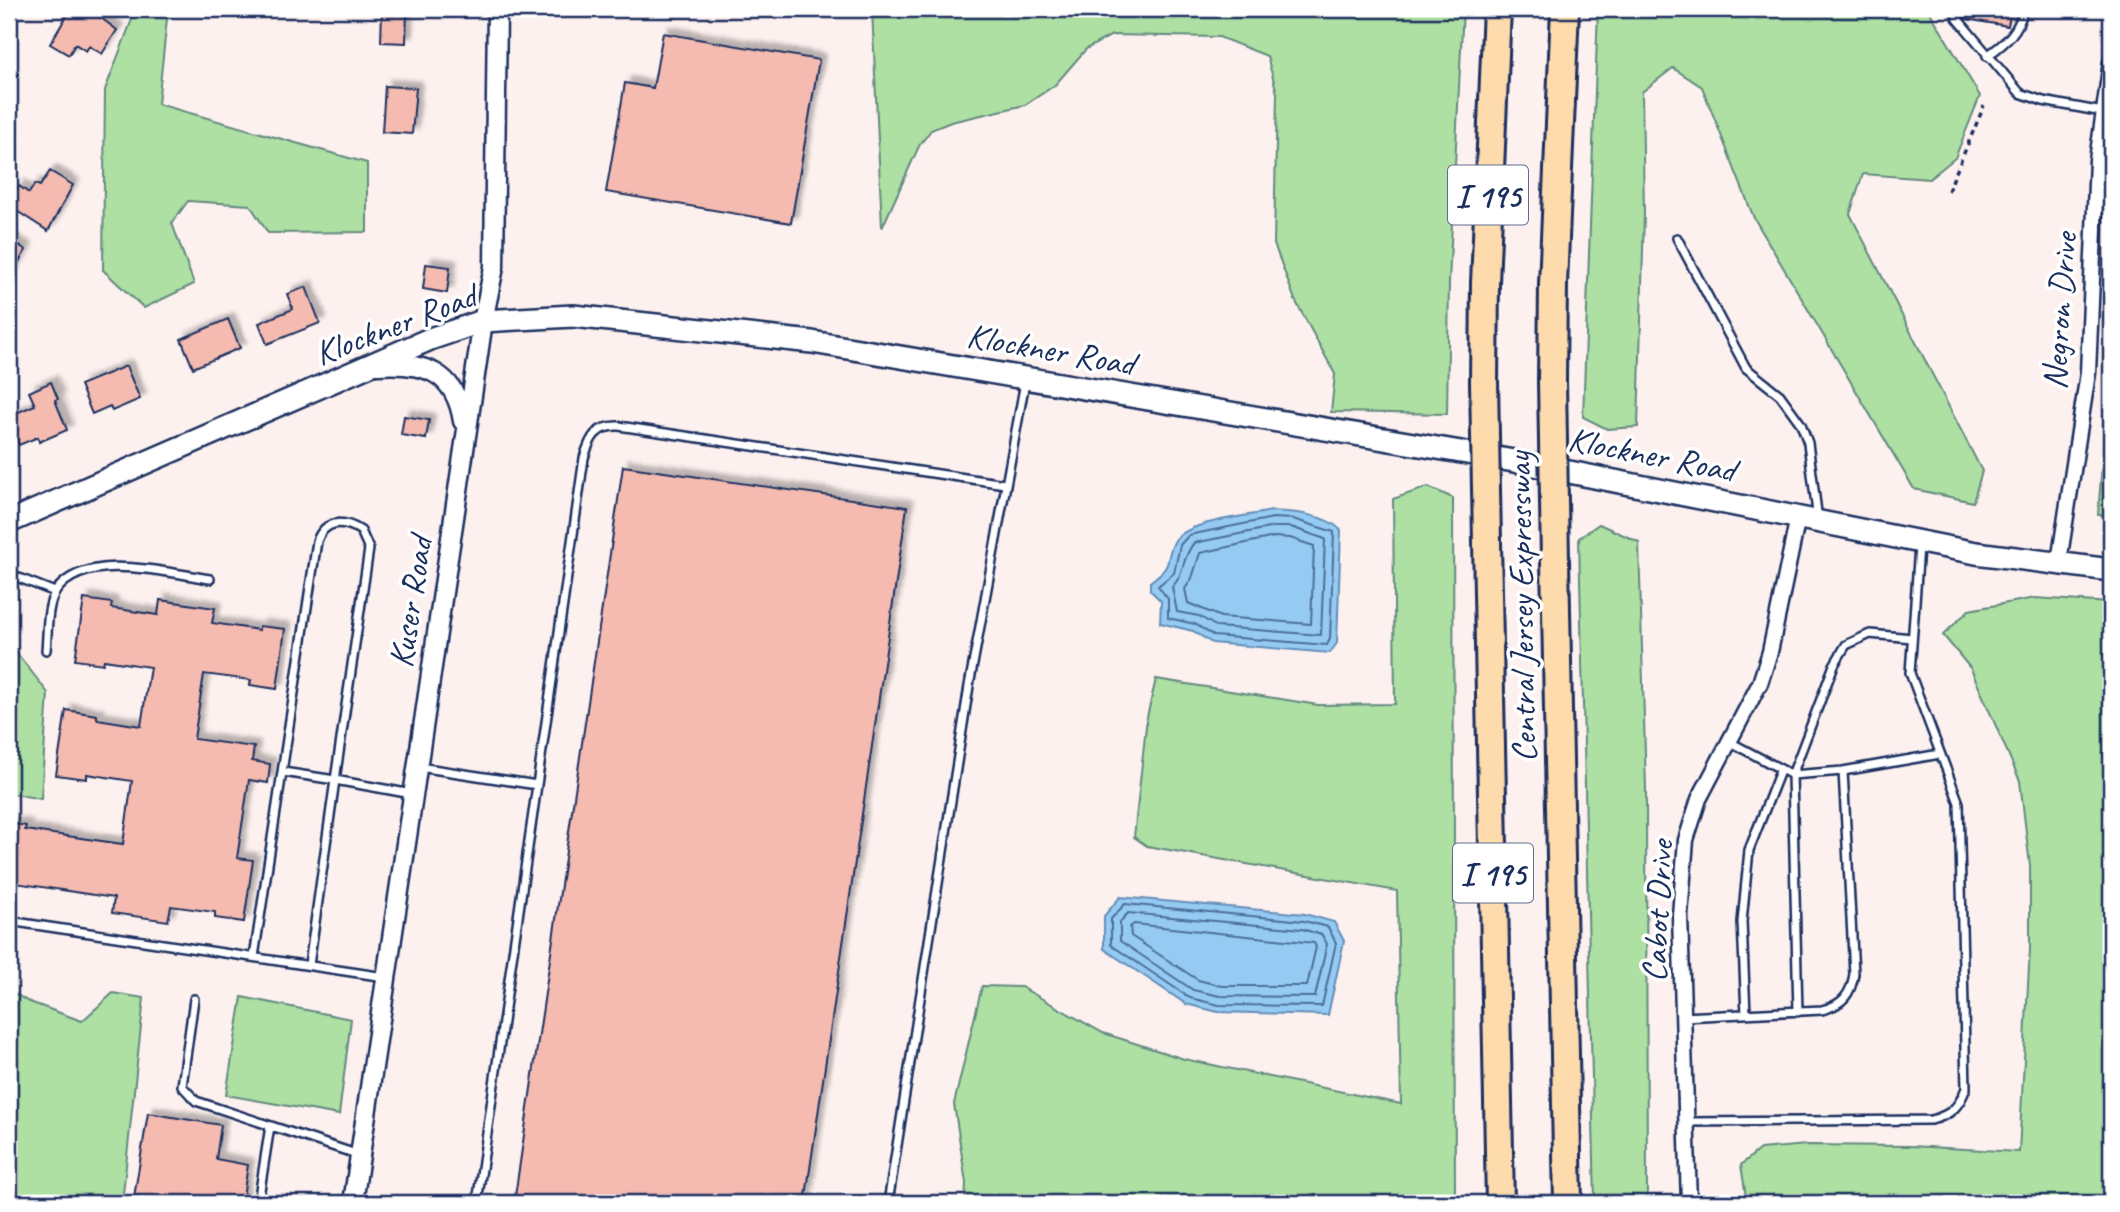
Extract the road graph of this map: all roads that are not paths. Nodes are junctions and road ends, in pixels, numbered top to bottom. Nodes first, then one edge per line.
1 (497, 9) edge
2 (750, 9) edge
3 (779, 9) edge
4 (1497, 9) edge
5 (1565, 9) edge
6 (1954, 9) edge
7 (2024, 9) edge
8 (1987, 56) junction
9 (2111, 62) edge
10 (2104, 113) junction
11 (1677, 238) dead end
12 (483, 321) junction
13 (370, 365) junction
14 (1026, 378) junction
15 (466, 444) junction
16 (1005, 484) junction
17 (1808, 519) junction
18 (9, 522) edge
19 (1919, 542) junction
20 (2059, 562) junction
21 (2111, 570) edge
22 (9, 574) edge
23 (210, 579) dead end
24 (55, 592) junction
25 (1912, 638) junction
26 (47, 650) dead end
27 (1730, 741) junction
28 (1940, 754) junction
29 (416, 767) junction
30 (1780, 771) junction
31 (1843, 771) junction
32 (284, 772) junction
33 (1792, 775) junction
34 (335, 780) junction
35 (537, 785) junction
36 (413, 794) junction
37 (9, 921) edge
38 (254, 957) junction
39 (309, 965) junction
40 (385, 978) junction
41 (194, 999) dead end
42 (1798, 1012) junction
43 (1746, 1014) junction
44 (1683, 1017) junction
45 (1687, 1122) junction
46 (270, 1126) junction
47 (360, 1156) junction
48 (258, 1203) edge
49 (353, 1203) edge
50 (477, 1203) edge
51 (888, 1203) edge
52 (1500, 1203) edge
53 (1568, 1203) edge
54 (1689, 1203) edge

1 - 12 street, Kuser Road
2 - 3 lane
4 - 52 highway, Central Jersey Expressway / I 195, bridge
5 - 53 highway, Central Jersey Expressway / I 195, bridge
6 - 8 lane
7 - 8 lane
8 - 10 lane
9 - 10 street, Negron Drive
10 - 20 street, Negron Drive
11 - 17 lane
12 - 13 main road, Klockner Road
12 - 14 main road, Klockner Road
12 - 15 street, Kuser Road
13 - 15 street
13 - 18 main road, Klockner Road
14 - 16 lane
14 - 17 main road, Klockner Road
15 - 29 street, Kuser Road
16 - 35 lane
16 - 51 lane
17 - 19 main road, Klockner Road
17 - 27 street, Cabot Drive
19 - 20 main road, Klockner Road
19 - 25 lane
20 - 21 main road, Klockner Road
22 - 24 lane
23 - 24 lane
24 - 26 lane
25 - 28 lane
25 - 33 lane
27 - 30 lane
27 - 44 street, Cabot Drive
28 - 31 lane
28 - 45 lane
29 - 35 lane
29 - 36 street, Kuser Road
30 - 33 lane
30 - 43 lane
31 - 33 lane
31 - 42 lane
32 - 34 lane
32 - 34 lane
32 - 38 lane
33 - 42 lane
34 - 36 lane
34 - 39 lane
35 - 50 lane
36 - 40 street, Kuser Road
37 - 38 lane
38 - 39 lane
39 - 40 lane
40 - 47 street, Kuser Road
41 - 46 lane
42 - 43 lane
43 - 44 lane
44 - 45 street, Cabot Drive
45 - 54 street, Cabot Drive
46 - 47 lane
46 - 48 lane
47 - 49 street, Kuser Road

